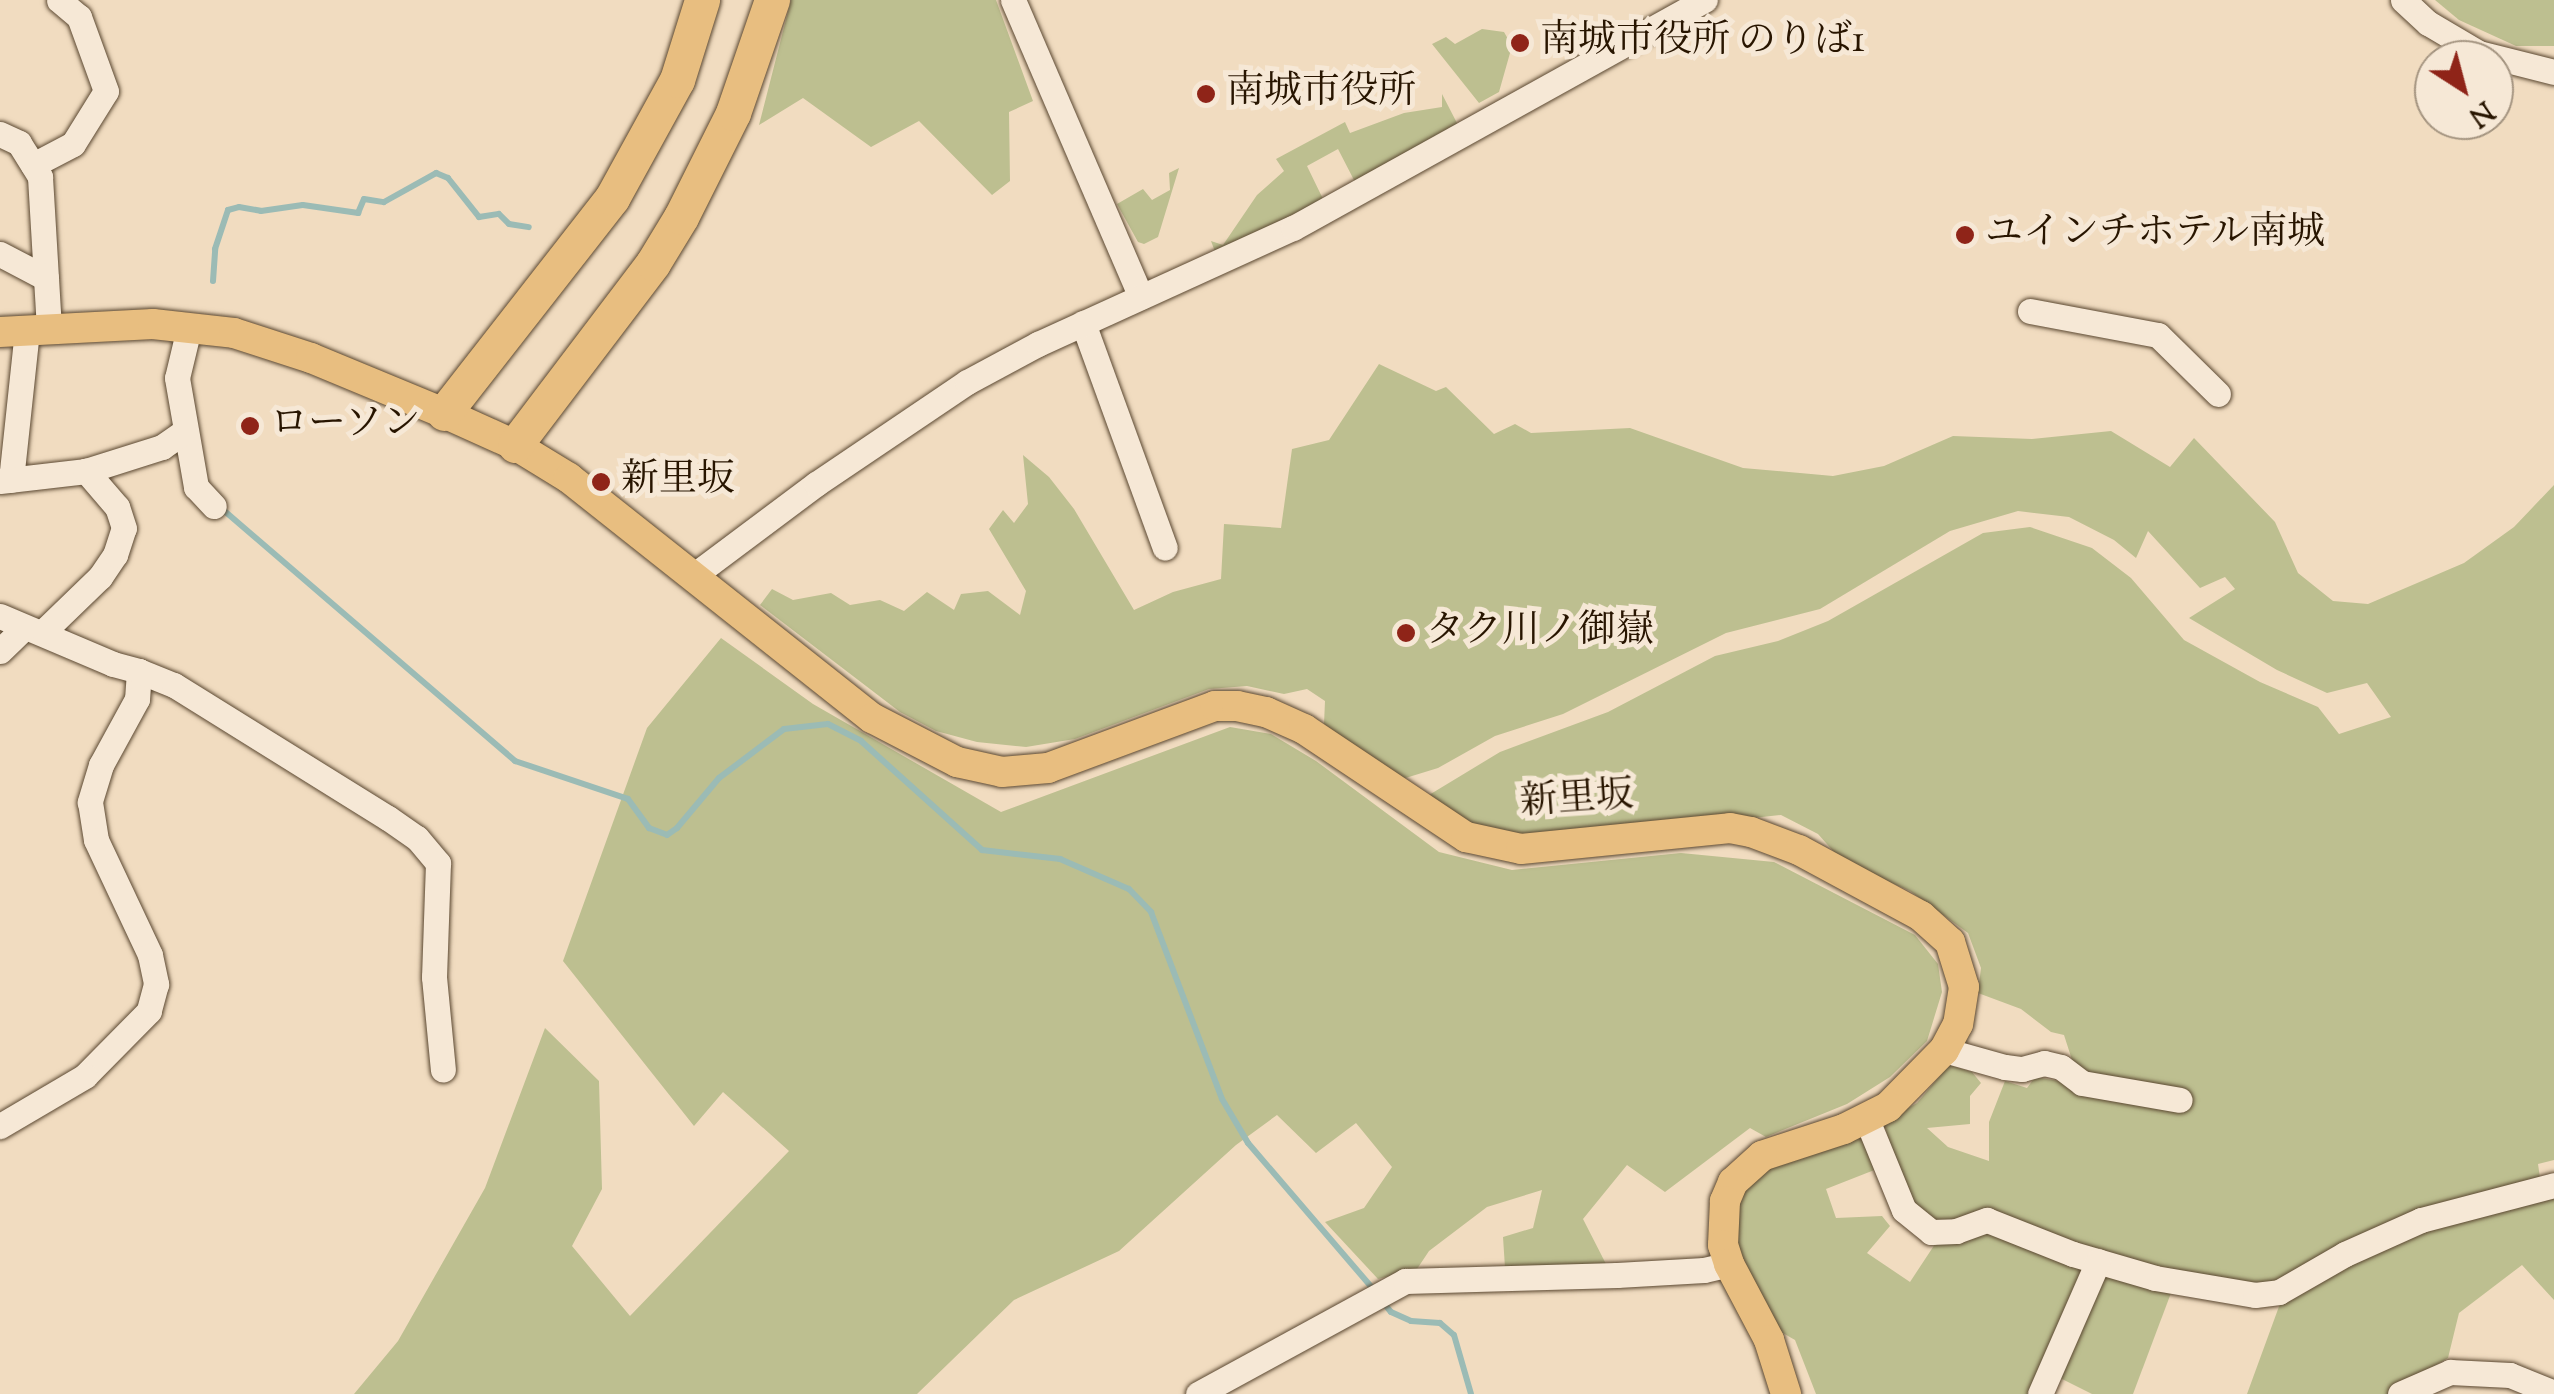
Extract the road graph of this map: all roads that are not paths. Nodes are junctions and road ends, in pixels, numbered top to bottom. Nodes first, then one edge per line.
1 (59, 0) edge
2 (702, 0) edge
3 (772, 0) edge
4 (1704, 0) edge
5 (2403, 0) edge
6 (1019, 2) edge
7 (2554, 72) edge
8 (0, 134) edge
9 (33, 166) junction
10 (0, 254) edge
11 (46, 278) junction
12 (1141, 297) junction
13 (2030, 310) dead end
14 (1083, 323) junction
15 (190, 328) junction
16 (26, 331) edge
17 (2218, 394) dead end
18 (444, 413) junction
19 (185, 431) junction
20 (515, 446) junction
21 (86, 471) junction
22 (5, 480) edge
23 (214, 506) dead end
24 (1165, 548) dead end
25 (693, 576) junction
26 (0, 616) edge
27 (34, 630) junction
28 (0, 651) edge
29 (139, 671) junction
30 (1944, 1050) junction
31 (443, 1070) dead end
32 (2180, 1100) dead end
33 (1866, 1120) junction
34 (0, 1126) edge
35 (2554, 1185) edge
36 (2098, 1261) junction
37 (1728, 1264) junction
38 (2554, 1393) edge
39 (1198, 1394) edge
40 (1786, 1394) edge
41 (2040, 1394) edge
42 (2400, 1394) edge

1 - 9 street
2 - 18 highway
3 - 20 highway
4 - 12 street
5 - 7 street
6 - 12 street
8 - 9 street
9 - 11 street
10 - 11 street
11 - 16 street
12 - 14 street
13 - 17 street
14 - 24 street
14 - 25 street
15 - 16 main road, 新里坂
15 - 18 main road, 新里坂
15 - 19 street
16 - 22 street
18 - 20 main road, 新里坂
19 - 21 street
19 - 23 street
20 - 25 main road, 新里坂
21 - 22 street
21 - 27 street
25 - 30 main road, 新里坂
26 - 27 street
27 - 28 street
27 - 29 street
29 - 31 street
29 - 34 street
30 - 32 street
30 - 33 main road, 新里坂
33 - 36 street
33 - 37 main road, 新里坂
35 - 36 street
36 - 41 street
37 - 39 street
37 - 40 main road, 新里坂
38 - 42 street

